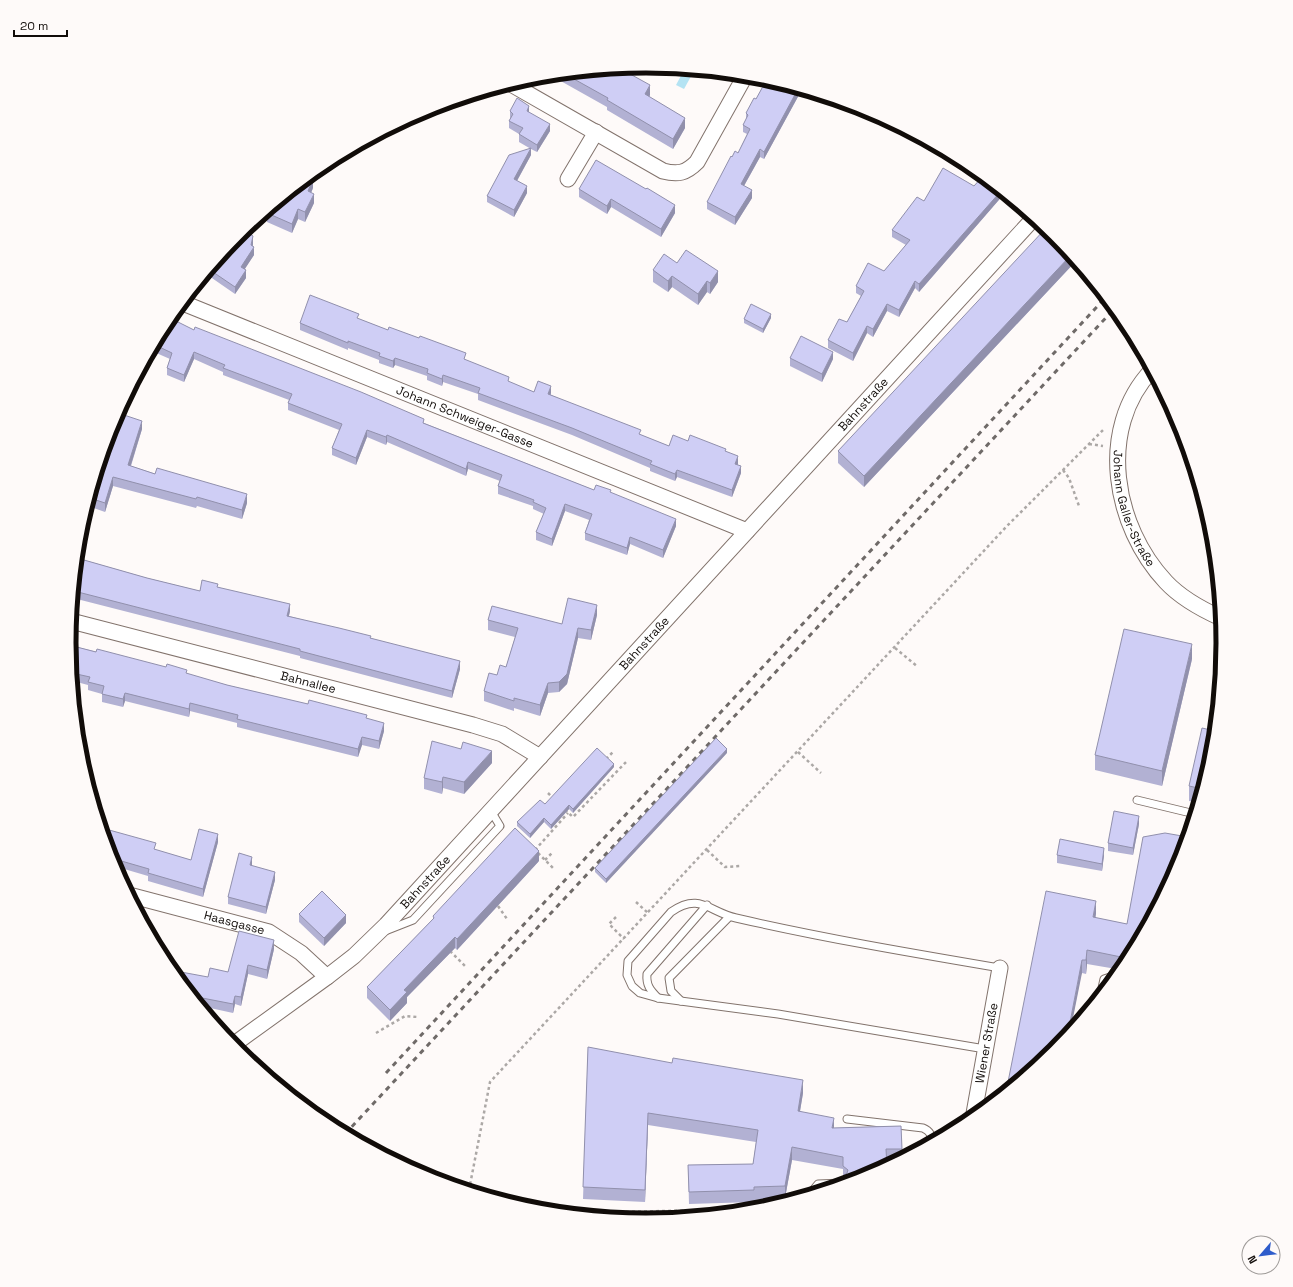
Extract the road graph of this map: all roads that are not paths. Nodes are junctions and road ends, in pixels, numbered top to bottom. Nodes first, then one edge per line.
1 (742, 81) edge
2 (518, 88) edge
3 (596, 132) junction
4 (568, 179) dead end
5 (1030, 222) edge
6 (188, 305) edge
7 (1149, 374) edge
8 (747, 531) junction
9 (1216, 615) edge
10 (77, 622) edge
11 (540, 757) junction
12 (1137, 800) dead end
13 (1191, 813) edge
14 (135, 897) edge
15 (707, 905) junction
16 (729, 916) junction
17 (1000, 968) joint
18 (327, 977) junction
19 (1109, 977) edge
20 (1102, 986) edge
21 (658, 998) junction
22 (680, 1001) junction
23 (238, 1041) edge
24 (985, 1050) junction
25 (975, 1110) edge
26 (847, 1119) dead end
27 (932, 1138) edge
28 (831, 1183) edge
29 (814, 1189) edge

1 - 3 street
2 - 3 street
3 - 4 street
5 - 8 street, Bahnstraße
6 - 8 street, Johann Schweiger-Gasse
7 - 9 street, Johann Galler-Straße
8 - 11 street, Bahnstraße
10 - 11 street, Bahnallee
11 - 18 street, Bahnstraße
12 - 13 lane
14 - 18 street, Haasgasse
15 - 16 lane
15 - 21 lane
15 - 21 lane
16 - 17 lane
16 - 22 lane
17 - 24 street, Wiener Straße
18 - 23 street, Bahnstraße
19 - 20 lane
21 - 22 lane
22 - 24 lane
24 - 25 street, Wiener Straße
26 - 27 lane
28 - 29 lane

